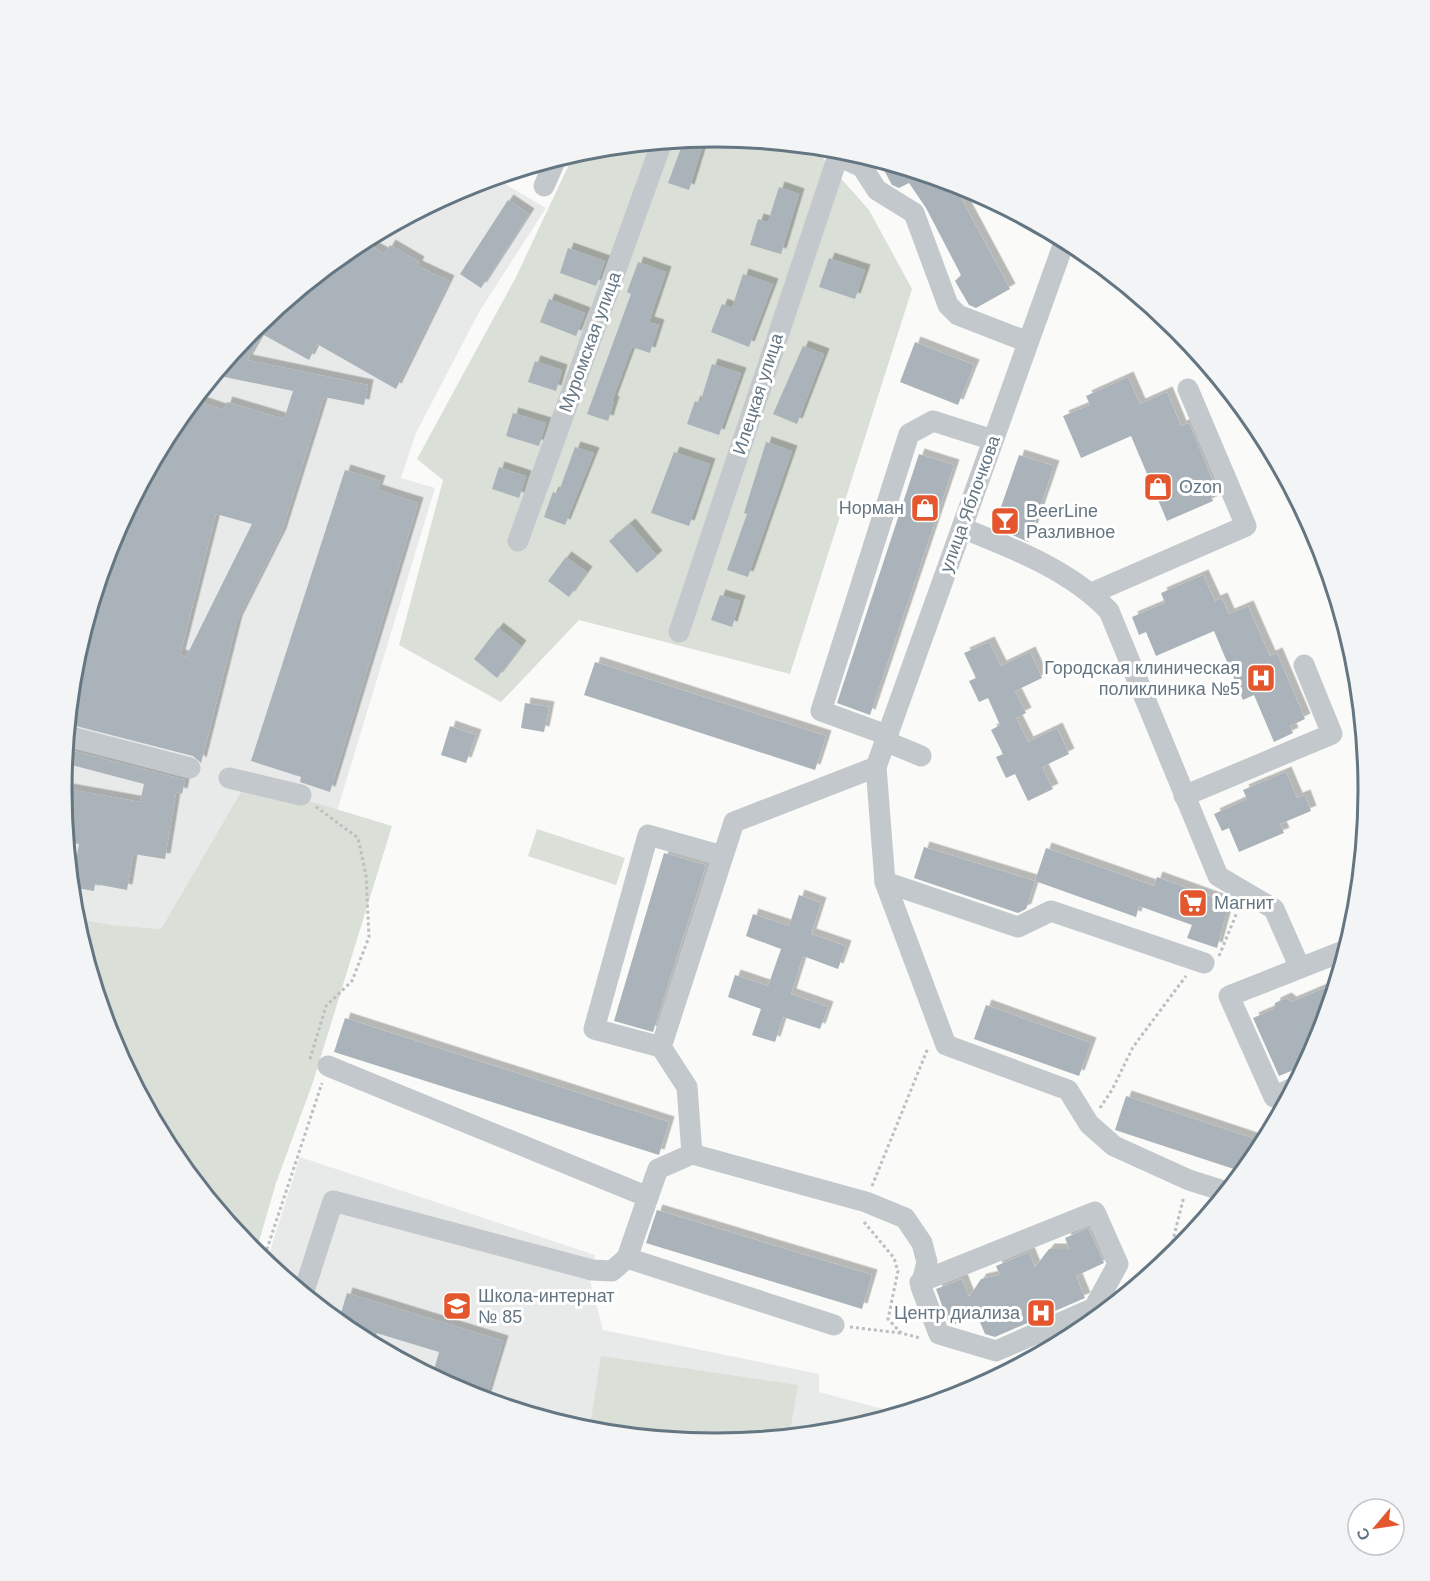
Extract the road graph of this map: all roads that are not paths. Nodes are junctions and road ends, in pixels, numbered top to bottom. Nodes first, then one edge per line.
1 (659, 150) edge
2 (837, 159) edge
3 (856, 164) edge
4 (552, 168) edge
5 (544, 186) dead end
6 (1062, 249) edge
7 (1028, 342) junction
8 (1188, 389) dead end
9 (993, 440) junction
10 (962, 528) junction
11 (518, 541) dead end
12 (1092, 593) junction
13 (679, 632) dead end
14 (1304, 664) dead end
15 (74, 738) edge
16 (886, 738) junction
17 (921, 756) dead end
18 (876, 767) junction
19 (190, 768) dead end
20 (229, 777) dead end
21 (301, 795) road end
22 (1184, 796) junction
23 (723, 856) junction
24 (885, 882) junction
25 (1337, 954) edge
26 (1204, 963) road end
27 (1300, 968) junction
28 (661, 1047) junction
29 (328, 1066) road end
30 (1282, 1093) edge
31 (692, 1154) junction
32 (1219, 1189) edge
33 (648, 1197) junction
34 (627, 1258) junction
35 (920, 1282) junction
36 (306, 1286) edge
37 (834, 1325) road end

1 - 11 street, Муромская улица
2 - 13 street, Илецкая улица
3 - 7 street, Илецкая улица
4 - 5 street
6 - 7 street, улица Яблочкова
7 - 9 street, улица Яблочкова
8 - 12 street
9 - 10 street, улица Яблочкова
9 - 16 street
10 - 12 street
10 - 16 street, улица Яблочкова
12 - 22 street
14 - 22 street
15 - 19 street
16 - 17 street
16 - 18 street, улица Яблочкова
18 - 23 street
18 - 24 street
20 - 21 street
22 - 27 street
23 - 28 street
23 - 28 street
24 - 26 street
24 - 32 street
25 - 27 street
27 - 30 street
28 - 31 street
29 - 33 street
31 - 33 street
31 - 35 street
33 - 34 street
34 - 36 street
34 - 37 street
35 - 35 street

